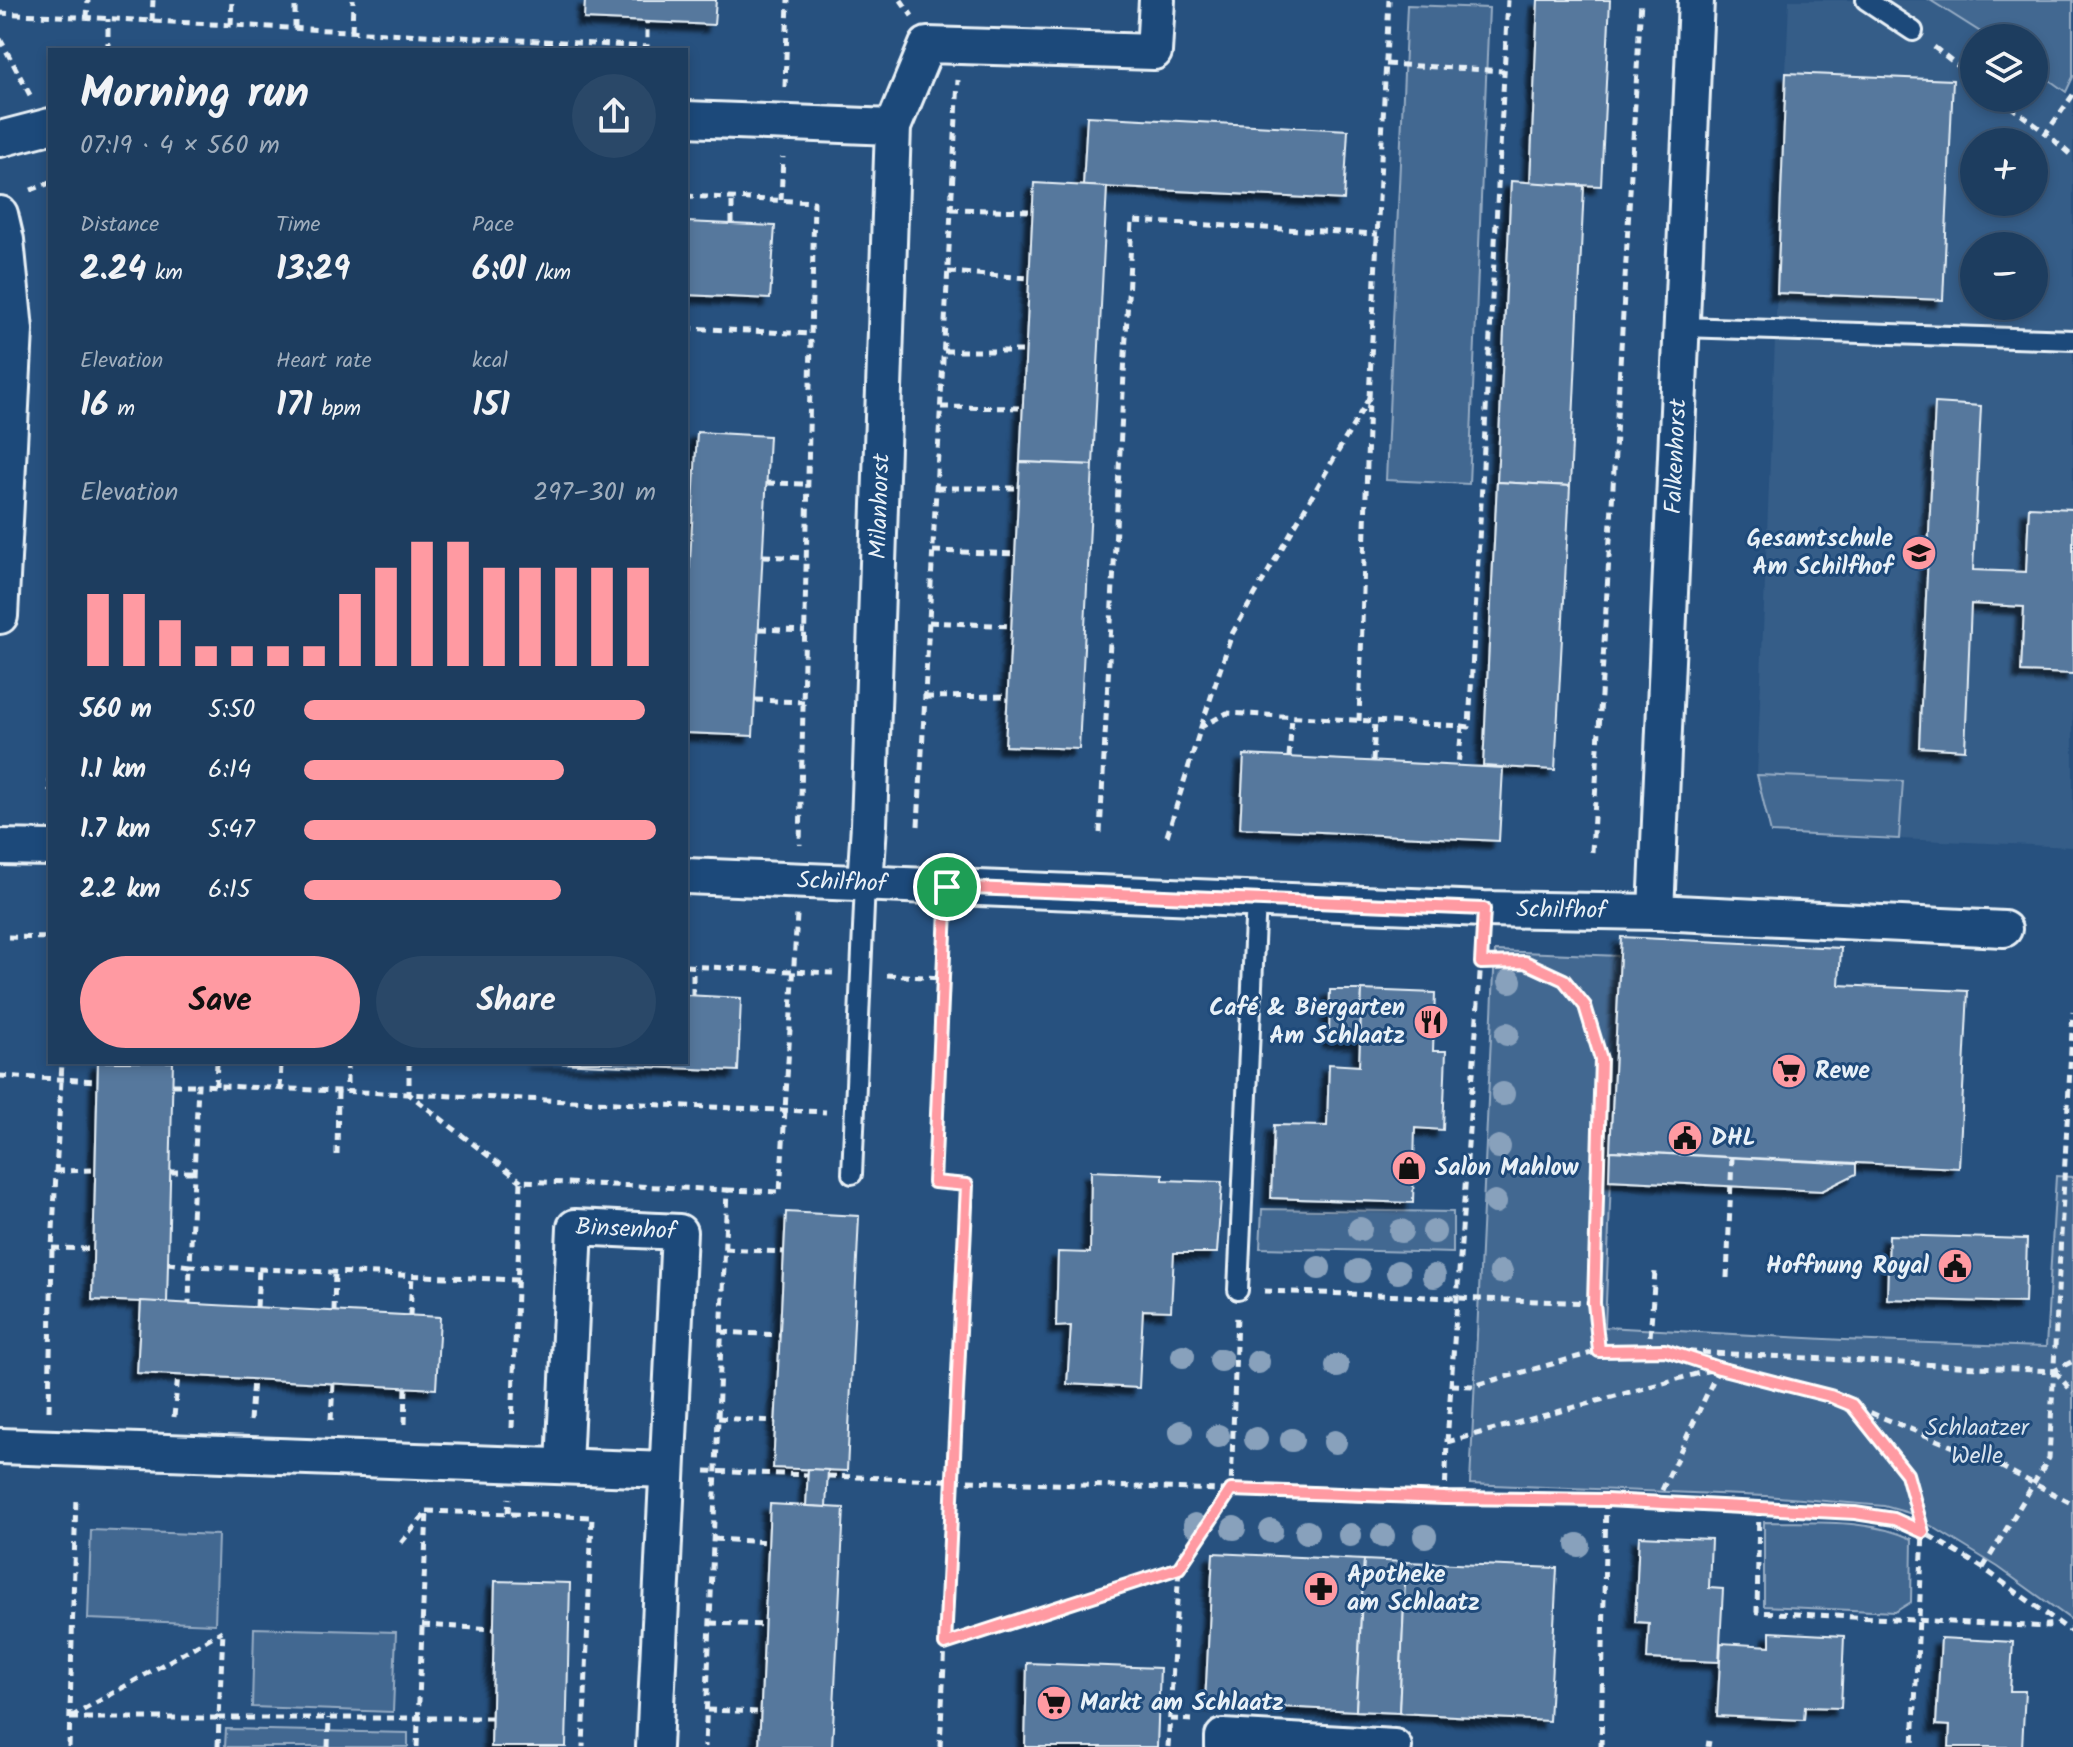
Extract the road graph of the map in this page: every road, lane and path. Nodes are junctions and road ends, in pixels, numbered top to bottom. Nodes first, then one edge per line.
1 (88, 0) edge
2 (153, 0) edge
3 (232, 0) edge
4 (295, 0) edge
5 (353, 0) edge
6 (788, 0) edge
7 (1157, 0) edge
8 (1389, 0) edge
9 (1508, 0) edge
10 (1641, 0) edge
11 (1696, 0) edge
12 (1866, 0) edge
13 (0, 13) edge
14 (87, 18) junction
15 (108, 19) junction
16 (152, 21) junction
17 (647, 22) dead end
18 (231, 25) junction
19 (295, 29) junction
20 (352, 31) junction
21 (1913, 31) joint
22 (0, 39) edge
23 (539, 41) junction
24 (970, 47) junction
25 (108, 48) edge
26 (558, 48) edge
27 (1386, 64) junction
28 (1960, 67) edge
29 (1504, 71) junction
30 (2073, 95) edge
31 (2018, 112) edge
32 (42, 114) edge
33 (688, 119) edge
34 (784, 123) junction
35 (893, 127) junction
36 (2039, 128) edge
37 (2048, 130) edge
38 (2048, 135) edge
39 (0, 139) edge
40 (2073, 157) edge
41 (48, 184) edge
42 (31, 190) dead end
43 (688, 196) edge
44 (732, 198) junction
45 (951, 209) junction
46 (1032, 211) dead end
47 (0, 214) edge
48 (732, 224) dead end
49 (1378, 234) junction
50 (948, 272) junction
51 (1029, 278) dead end
52 (1682, 327) junction
53 (688, 328) edge
54 (811, 334) junction
55 (2073, 340) edge
56 (944, 351) junction
57 (1025, 351) dead end
58 (1369, 398) junction
59 (941, 407) junction
60 (1022, 408) dead end
61 (767, 483) dead end
62 (808, 484) junction
63 (937, 488) junction
64 (1018, 488) dead end
65 (933, 551) junction
66 (1015, 554) dead end
67 (763, 556) dead end
68 (806, 558) junction
69 (0, 616) edge
70 (929, 622) junction
71 (1011, 626) dead end
72 (759, 629) dead end
73 (805, 631) junction
74 (1008, 696) dead end
75 (925, 697) junction
76 (755, 700) dead end
77 (804, 702) junction
78 (1292, 717) junction
79 (1359, 721) junction
80 (1375, 721) junction
81 (1462, 726) junction
82 (1201, 727) junction
83 (1289, 757) dead end
84 (1373, 761) dead end
85 (1458, 766) dead end
86 (801, 821) dead end
87 (918, 826) dead end
88 (1100, 833) dead end
89 (1167, 836) dead end
90 (0, 847) edge
91 (48, 848) edge
92 (1592, 852) dead end
93 (688, 876) edge
94 (865, 884) junction
95 (947, 887) junction
96 (1256, 899) junction
97 (1484, 909) junction
98 (1656, 912) junction
99 (2004, 929) dead end
100 (8, 937) dead end
101 (48, 938) edge
102 (1481, 963) junction
103 (690, 967) edge
104 (794, 971) junction
105 (861, 974) junction
106 (943, 978) junction
107 (693, 996) dead end
108 (2073, 1012) edge
109 (62, 1064) edge
110 (217, 1064) edge
111 (281, 1064) edge
112 (347, 1064) edge
113 (409, 1064) edge
114 (0, 1076) edge
115 (62, 1079) junction
116 (97, 1081) dead end
117 (172, 1085) dead end
118 (198, 1085) junction
119 (216, 1086) junction
120 (280, 1089) junction
121 (338, 1091) junction
122 (347, 1092) junction
123 (409, 1094) junction
124 (784, 1110) junction
125 (855, 1113) junction
126 (337, 1155) dead end
127 (1732, 1157) dead end
128 (2064, 1160) junction
129 (2073, 1160) edge
130 (95, 1170) dead end
131 (56, 1171) junction
132 (170, 1172) dead end
133 (194, 1172) junction
134 (852, 1174) dead end
135 (521, 1181) dead end
136 (727, 1190) dead end
137 (52, 1248) junction
138 (93, 1249) dead end
139 (725, 1249) dead end
140 (784, 1252) dead end
141 (168, 1263) dead end
142 (190, 1266) junction
143 (259, 1269) junction
144 (335, 1272) junction
145 (1655, 1272) dead end
146 (412, 1275) junction
147 (1727, 1278) dead end
148 (518, 1280) dead end
149 (1238, 1290) junction
150 (1458, 1298) junction
151 (189, 1303) dead end
152 (1594, 1303) junction
153 (257, 1307) dead end
154 (334, 1311) dead end
155 (410, 1315) dead end
156 (722, 1332) dead end
157 (780, 1335) dead end
158 (1649, 1350) junction
159 (1665, 1350) junction
160 (1599, 1351) junction
161 (2073, 1361) edge
162 (1719, 1368) junction
163 (2054, 1371) junction
164 (178, 1375) dead end
165 (253, 1379) dead end
166 (333, 1383) dead end
167 (1451, 1385) junction
168 (406, 1387) dead end
169 (2073, 1393) edge
170 (1852, 1405) junction
171 (718, 1418) dead end
172 (775, 1421) dead end
173 (49, 1424) dead end
174 (331, 1424) dead end
175 (404, 1428) dead end
176 (174, 1430) dead end
177 (249, 1433) dead end
178 (1447, 1442) junction
179 (0, 1446) edge
180 (564, 1466) junction
181 (667, 1470) junction
182 (808, 1475) dead end
183 (828, 1476) dead end
184 (954, 1481) junction
185 (2033, 1483) junction
186 (1231, 1490) junction
187 (76, 1496) dead end
188 (1445, 1498) junction
189 (1606, 1500) junction
190 (1656, 1503) junction
191 (2073, 1504) edge
192 (1759, 1508) junction
193 (427, 1511) junction
194 (1923, 1532) junction
195 (714, 1539) dead end
196 (769, 1542) dead end
197 (401, 1543) dead end
198 (1179, 1568) junction
199 (1983, 1568) junction
200 (2047, 1614) junction
201 (1919, 1620) junction
202 (710, 1623) dead end
203 (422, 1625) junction
204 (764, 1625) dead end
205 (494, 1629) dead end
206 (2073, 1633) edge
207 (945, 1644) junction
208 (707, 1710) dead end
209 (760, 1712) dead end
210 (70, 1718) junction
211 (219, 1718) junction
212 (329, 1718) junction
213 (418, 1718) junction
214 (492, 1718) dead end
215 (69, 1747) edge
216 (218, 1747) edge
217 (328, 1747) edge
218 (417, 1747) edge
219 (583, 1747) edge
220 (654, 1747) edge
221 (940, 1747) edge
222 (1168, 1747) edge
223 (1223, 1747) edge
224 (1394, 1747) edge
225 (1601, 1747) edge
226 (1913, 1747) edge

1 - 14 path
2 - 16 path
3 - 18 path
4 - 19 path
5 - 20 path
6 - 34 path
7 - 24 street, Milanhorst
8 - 27 path
9 - 29 path
10 - 92 path
11 - 52 street, Falkenhorst
12 - 21 lane
13 - 14 path
14 - 15 path
15 - 16 path
15 - 25 path
16 - 18 path
17 - 23 path
18 - 19 path
19 - 20 path
20 - 23 path
21 - 28 path
22 - 32 path
23 - 26 path
24 - 35 street, Milanhorst
24 - 45 path
27 - 29 path
27 - 49 path
29 - 81 path
30 - 37 path
31 - 36 path
32 - 39 street
33 - 34 street
34 - 35 street
35 - 94 street, Milanhorst
38 - 40 path
41 - 42 path
43 - 44 path
44 - 48 path
44 - 54 path
45 - 46 path
45 - 50 path
47 - 69 street
49 - 58 path
49 - 88 path
50 - 51 path
50 - 56 path
52 - 55 lane
52 - 98 street, Falkenhorst
53 - 54 path
54 - 62 path
56 - 57 path
56 - 59 path
58 - 79 path
58 - 82 path
59 - 60 path
59 - 63 path
61 - 62 path
62 - 68 path
63 - 64 path
63 - 65 path
65 - 66 path
65 - 70 path
67 - 68 path
68 - 73 path
70 - 71 path
70 - 75 path
72 - 73 path
73 - 77 path
74 - 75 path
75 - 87 path
76 - 77 path
77 - 86 path
78 - 79 path
78 - 82 path
78 - 83 path
79 - 80 path
80 - 81 path
80 - 84 path
81 - 85 path
82 - 89 path
90 - 91 street
93 - 94 street, Schilfhof
94 - 95 street, Schilfhof
94 - 105 lane
95 - 96 street, Schilfhof
95 - 106 path
96 - 97 street, Schilfhof
96 - 149 lane
97 - 98 street, Schilfhof
97 - 102 path
98 - 99 street, Schilfhof
100 - 101 path
102 - 150 path
102 - 152 path
103 - 104 path
103 - 107 path
104 - 105 path
104 - 124 path
105 - 106 path
105 - 125 lane
106 - 184 path
108 - 128 path
109 - 115 path
110 - 119 path
111 - 120 path
112 - 122 path
113 - 123 path
114 - 115 path
115 - 116 path
115 - 131 path
117 - 118 path
118 - 119 path
118 - 133 path
119 - 120 path
120 - 121 path
121 - 122 path
121 - 126 path
122 - 123 path
123 - 124 path
123 - 135 path
124 - 125 path
124 - 136 path
125 - 134 lane
127 - 147 path
128 - 129 path
128 - 163 path
130 - 131 path
131 - 137 path
132 - 133 path
133 - 142 path
137 - 138 path
137 - 173 path
139 - 140 path
141 - 142 path
142 - 143 path
142 - 151 path
143 - 144 path
143 - 153 path
144 - 146 path
144 - 154 path
145 - 158 path
146 - 148 path
146 - 155 path
149 - 150 path
149 - 186 path
150 - 152 path
150 - 167 path
152 - 160 path
156 - 157 path
158 - 159 path
158 - 160 path
159 - 162 path
159 - 163 path
160 - 167 path
161 - 163 path
162 - 170 path
162 - 178 path
162 - 190 path
163 - 169 path
163 - 185 path
164 - 176 path
165 - 177 path
166 - 174 path
167 - 178 path
168 - 175 path
170 - 185 path
170 - 194 path
171 - 172 path
178 - 188 path
179 - 180 street
180 - 181 street
180 - 181 street, Binsenhof
181 - 182 path
181 - 220 street, Binsenhof
183 - 184 path
184 - 186 path
184 - 207 path
185 - 191 path
185 - 199 path
186 - 188 path
186 - 198 path
187 - 210 path
188 - 189 path
189 - 190 path
189 - 225 path
190 - 192 path
192 - 194 path
192 - 201 path
193 - 197 path
193 - 203 path
193 - 219 path
194 - 199 path
194 - 201 path
195 - 196 path
198 - 207 path
198 - 222 path
199 - 200 path
200 - 201 path
200 - 206 path
201 - 226 path
202 - 204 path
203 - 205 path
203 - 213 path
207 - 221 path
208 - 209 path
210 - 211 path
210 - 211 path
210 - 215 path
211 - 212 path
211 - 216 path
212 - 213 path
212 - 217 path
213 - 214 path
213 - 218 path
223 - 224 street

